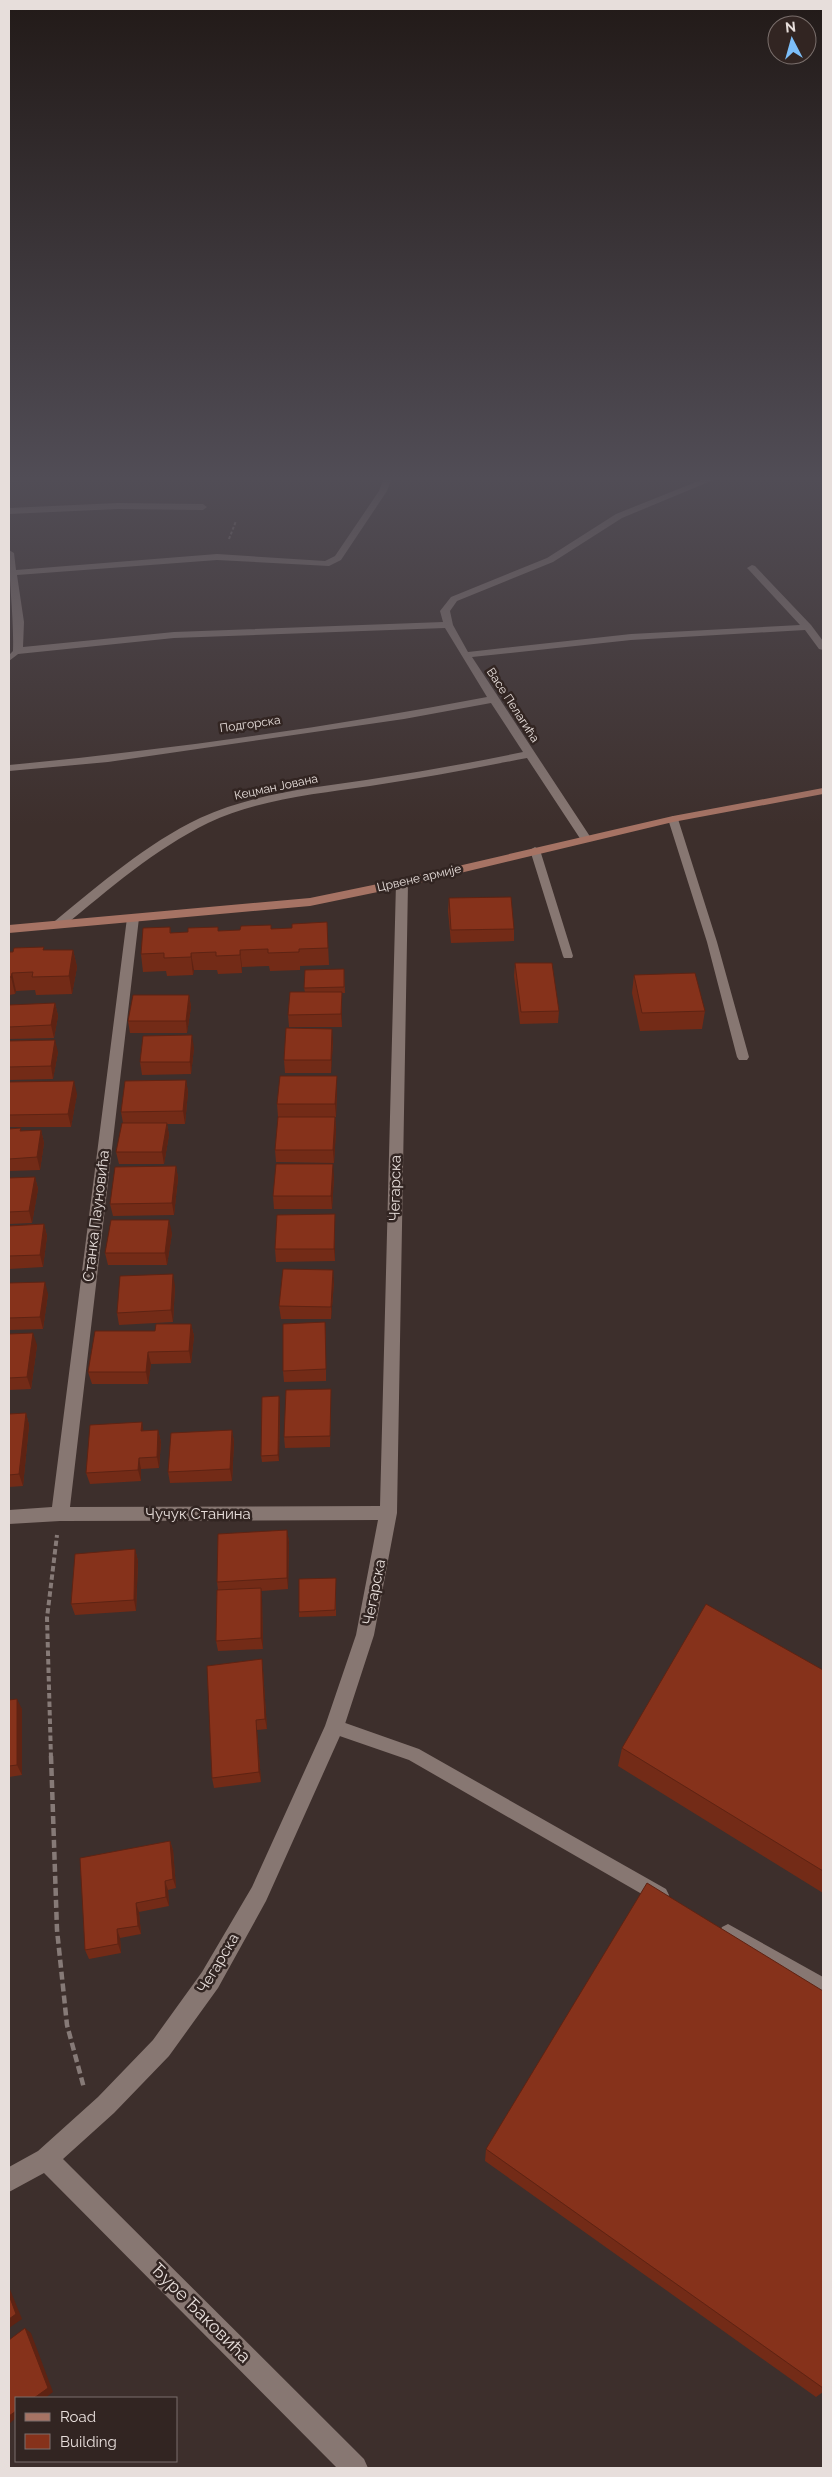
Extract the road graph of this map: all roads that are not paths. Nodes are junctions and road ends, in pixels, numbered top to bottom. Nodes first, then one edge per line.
1 (16, 594) edge
2 (467, 594) edge
3 (776, 594) edge
4 (448, 625) junction
5 (808, 627) junction
6 (823, 647) edge
7 (18, 651) junction
8 (466, 655) junction
9 (9, 659) edge
10 (494, 699) junction
11 (530, 754) junction
12 (9, 768) edge
13 (823, 791) edge
14 (673, 819) junction
15 (586, 838) junction
16 (535, 850) junction
17 (402, 883) junction
18 (133, 918) junction
19 (59, 924) junction
20 (9, 929) edge
21 (568, 956) dead end
22 (743, 1057) dead end
23 (388, 1513) junction
24 (60, 1514) junction
25 (9, 1517) edge
26 (334, 1727) junction
27 (678, 1904) edge
28 (712, 1924) edge
29 (823, 1987) edge
30 (46, 2159) junction
31 (9, 2180) edge
32 (355, 2468) edge

1 - 7 street
2 - 4 street
3 - 5 street
4 - 7 street
4 - 8 street, Васе Пелагића
5 - 6 street
5 - 8 street
7 - 9 lane
8 - 10 street, Васе Пелагића
10 - 11 street, Васе Пелагића
10 - 12 street, Подгорска
11 - 15 street, Васе Пелагића
11 - 19 street, Кецман Јована
13 - 14 main road, Црвене армије
14 - 15 main road, Црвене армије
14 - 22 lane
15 - 16 main road, Црвене армије
16 - 17 main road, Црвене армије
16 - 21 lane
17 - 18 main road, Црвене армије
17 - 23 street, Чегарска
18 - 19 main road, Црвене армије
18 - 24 street, Станка Пауновића
19 - 20 main road, Црвене армије
23 - 24 street, Чучук Станина
23 - 26 street, Чегарска
24 - 25 street, Чучук Станина
26 - 27 lane
26 - 30 street, Чегарска
28 - 29 lane
30 - 31 street, Чегарска
30 - 32 street, Ђуре Ђаковића

